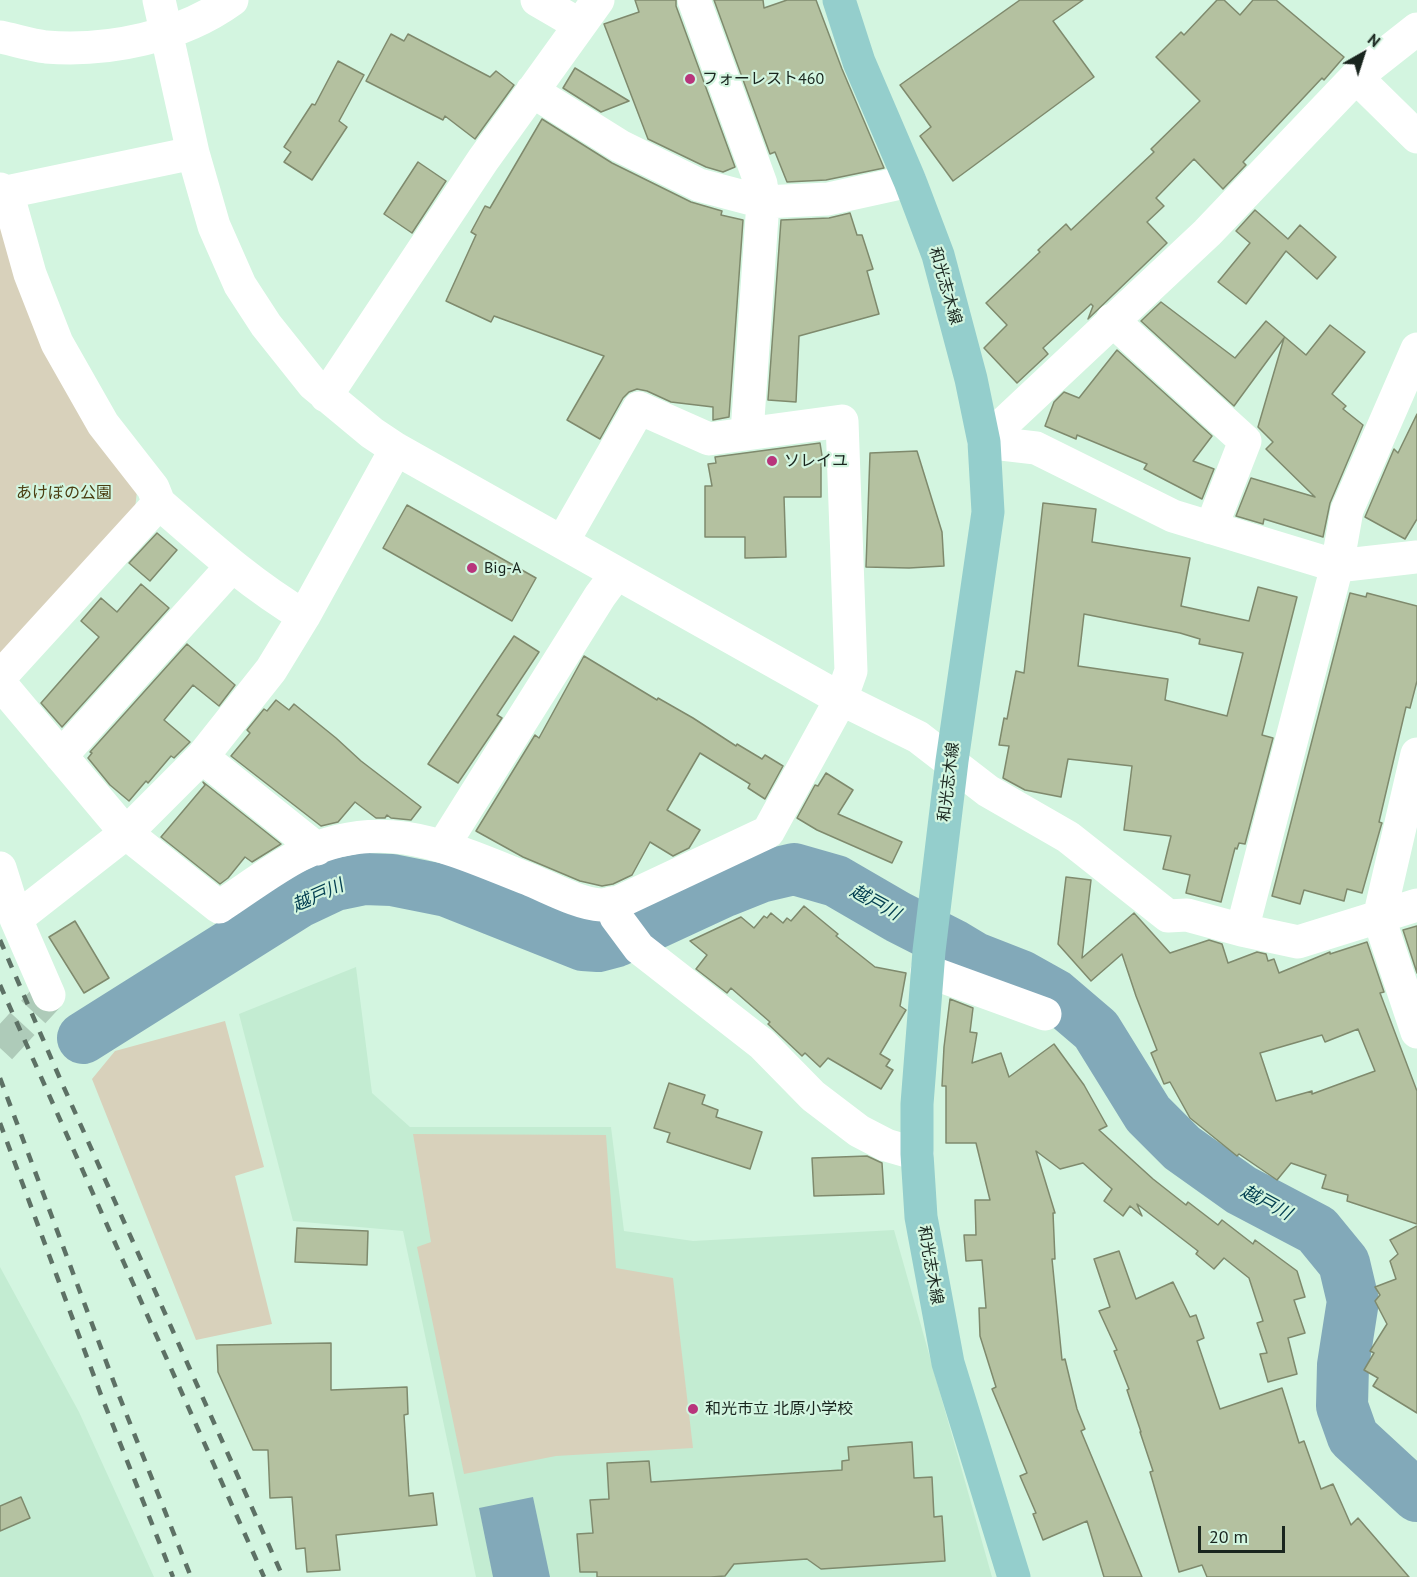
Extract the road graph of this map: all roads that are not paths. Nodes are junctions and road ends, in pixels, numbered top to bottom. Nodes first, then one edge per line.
1 (159, 0) edge
2 (232, 0) edge
3 (537, 0) edge
4 (694, 0) edge
5 (839, 0) edge
6 (589, 13) edge
7 (1417, 29) edge
8 (165, 33) junction
9 (0, 37) edge
10 (1356, 77) junction
11 (532, 92) junction
12 (1417, 138) edge
13 (193, 153) junction
14 (910, 181) junction
15 (4, 190) edge
16 (763, 202) junction
17 (1112, 320) junction
18 (1417, 349) edge
19 (326, 396) junction
20 (747, 433) junction
21 (984, 442) junction
22 (396, 449) junction
23 (159, 502) junction
24 (1211, 528) junction
25 (563, 541) junction
26 (1417, 557) edge
27 (232, 566) junction
28 (1337, 566) junction
29 (617, 573) junction
30 (303, 616) junction
31 (0, 677) edge
32 (0, 683) edge
33 (841, 699) junction
34 (1417, 754) edge
35 (61, 756) junction
36 (202, 757) junction
37 (952, 761) junction
38 (126, 833) junction
39 (443, 846) junction
40 (317, 849) junction
41 (0, 868) edge
42 (1417, 905) edge
43 (1379, 918) junction
44 (16, 919) junction
45 (624, 925) junction
46 (1242, 930) junction
47 (928, 961) junction
48 (49, 995) dead end
49 (1046, 1014) dead end
50 (1417, 1032) edge
51 (917, 1154) junction
52 (1014, 1577) edge

1 - 8 street
2 - 8 street
3 - 6 street
4 - 16 street
5 - 14 main road, 和光志木線
6 - 11 street
7 - 10 street
8 - 9 street
8 - 13 street
10 - 12 street
10 - 17 street
11 - 16 street
11 - 19 street
13 - 15 street
13 - 19 street
14 - 16 street
14 - 21 main road, 和光志木線
15 - 23 street
16 - 20 street
17 - 21 street
17 - 24 street
18 - 28 street
19 - 22 street
20 - 25 street
20 - 33 street
21 - 24 street
21 - 37 main road, 和光志木線
22 - 25 street
22 - 30 street
23 - 27 street
23 - 31 street
24 - 28 street
25 - 29 street
26 - 28 street
27 - 30 street
27 - 35 street
28 - 46 street
29 - 33 street
29 - 39 street
30 - 36 street
32 - 35 street
33 - 37 street
33 - 45 street
34 - 43 street
35 - 38 street
36 - 38 street
36 - 40 street
37 - 46 street
37 - 47 main road, 和光志木線
38 - 40 street
38 - 44 street
39 - 40 street
39 - 45 street
41 - 44 street
42 - 43 street
43 - 46 street
43 - 50 street
44 - 48 street
45 - 51 street
47 - 49 street
47 - 51 main road, 和光志木線
51 - 52 main road, 和光志木線

